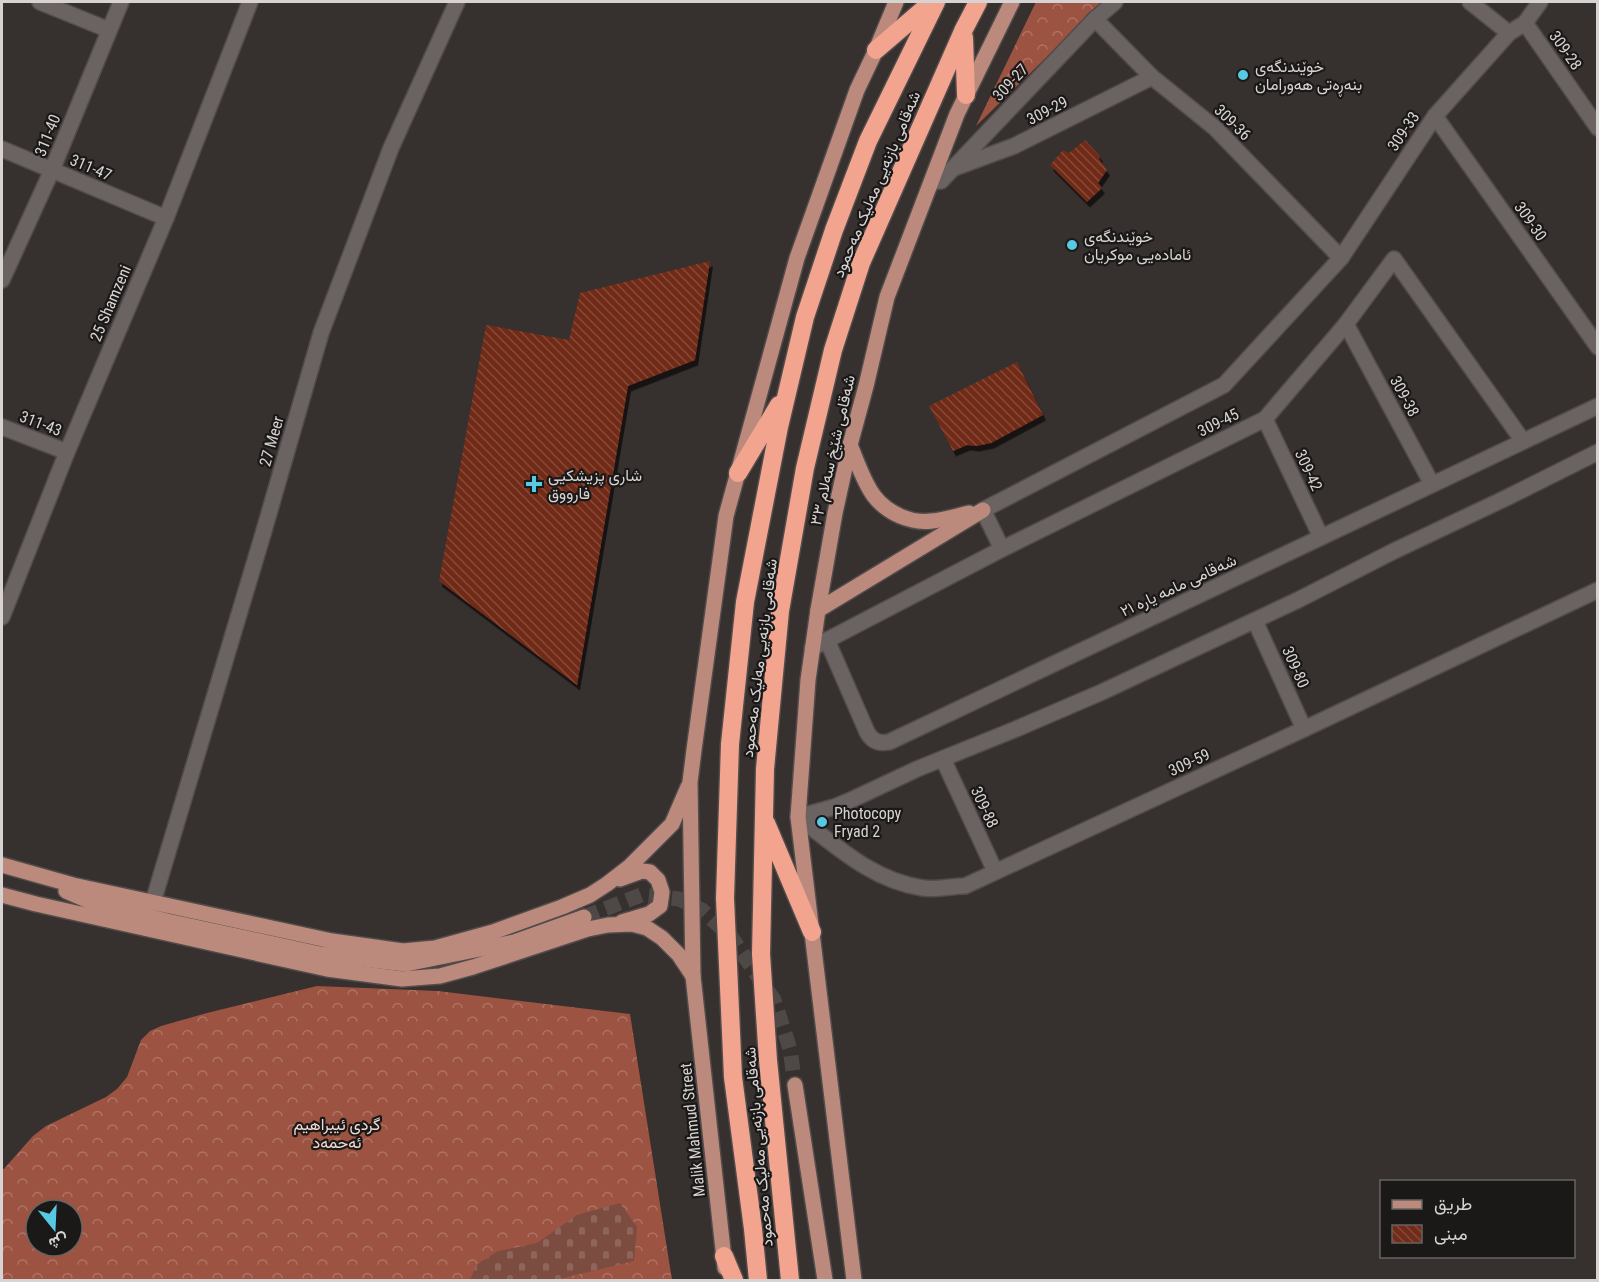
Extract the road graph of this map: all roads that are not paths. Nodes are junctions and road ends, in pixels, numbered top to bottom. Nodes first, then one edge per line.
1 (40, 2) edge
2 (121, 2) edge
3 (250, 2) edge
4 (457, 2) edge
5 (896, 2) edge
6 (934, 2) edge
7 (978, 2) edge
8 (1012, 2) edge
9 (1114, 2) edge
10 (1470, 2) edge
11 (1540, 2) edge
12 (1095, 18) junction
13 (1525, 23) junction
14 (109, 30) junction
15 (963, 31) junction
16 (1509, 33) junction
17 (876, 50) junction
18 (1152, 77) junction
19 (966, 95) junction
20 (1435, 116) junction
21 (1598, 128) edge
22 (2, 149) edge
23 (954, 168) junction
24 (51, 170) junction
25 (931, 182) junction
26 (166, 218) junction
27 (1341, 258) junction
28 (2, 280) edge
29 (1346, 324) junction
30 (1598, 347) edge
31 (786, 393) junction
32 (1598, 406) edge
33 (1265, 419) junction
34 (2, 427) edge
35 (1523, 441) junction
36 (850, 445) junction
37 (67, 452) junction
38 (1598, 452) edge
39 (738, 473) junction
40 (1432, 484) junction
41 (983, 510) junction
42 (1321, 537) junction
43 (1002, 549) junction
44 (1598, 590) edge
45 (818, 610) junction
46 (2, 617) edge
47 (1255, 621) junction
48 (827, 640) junction
49 (812, 648) junction
50 (1304, 729) junction
51 (943, 759) junction
52 (690, 782) junction
53 (764, 817) junction
54 (798, 817) junction
55 (2, 865) edge
56 (18, 870) junction
57 (995, 871) junction
58 (607, 884) junction
59 (2, 895) edge
60 (153, 902) junction
61 (584, 917) tunnel mouth
62 (617, 924) junction
63 (812, 932) junction
64 (693, 976) junction
65 (795, 1085) tunnel mouth
66 (724, 1256) junction
67 (727, 1281) edge
68 (734, 1281) edge
69 (758, 1281) edge
70 (790, 1281) edge
71 (825, 1281) edge
72 (854, 1281) edge

1 - 14 street
2 - 14 street, 311-40
3 - 26 street, 25 Shamzeni
4 - 60 street, 27 Meer
5 - 17 main road
6 - 17 highway
6 - 31 highway, شەقامی بازنەیی مەلیک مەحمود
7 - 15 highway, شەقامی بازنەیی مەلیک مەحمود
8 - 19 main road, شەقامی شێخ سەلام ٣٣
9 - 12 street, 309-27
10 - 16 street
11 - 13 street
12 - 18 street, 309-36
12 - 23 street, 309-27
13 - 16 street, 309-33
13 - 21 street, 309-28
14 - 24 street, 311-40
15 - 19 highway
15 - 53 highway, شەقامی بازنەیی مەلیک مەحمود
16 - 20 street, 309-33
17 - 39 main road
18 - 23 street, 309-29
18 - 27 street, 309-36
19 - 25 main road, شەقامی شێخ سەلام ٣٣
20 - 27 street, 309-33
20 - 30 street, 309-30
22 - 24 street, 311-47
23 - 25 street, 309-27
24 - 26 street, 311-47
24 - 28 street, 311-40
25 - 36 main road, شەقامی شێخ سەلام ٣٣
26 - 37 street, 25 Shamzeni
27 - 41 street, 309-33
29 - 33 street, 309-45
29 - 35 street, 309-45
29 - 40 street, 309-38
31 - 39 highway
31 - 69 highway, شەقامی بازنەیی مەلیک مەحمود
32 - 35 street, شەقامی مامە یارە ٢١
33 - 42 street, 309-42
33 - 43 street, 309-45
34 - 37 street, 311-43
35 - 40 street, شەقامی مامە یارە ٢١
36 - 41 main road
36 - 45 main road, شەقامی شێخ سەلام ٣٣
37 - 46 street, 25 Shamzeni
38 - 47 street
39 - 52 main road
40 - 42 street, شەقامی مامە یارە ٢١
41 - 43 street
41 - 45 main road
42 - 48 street, شەقامی مامە یارە ٢١
43 - 48 street, 309-45
44 - 50 street, 309-59
45 - 49 main road, شەقامی شێخ سەلام ٣٣
47 - 50 street, 309-80
47 - 51 street
48 - 49 street, 309-45
49 - 54 main road, شەقامی شێخ سەلام ٣٣
50 - 57 street, 309-59
51 - 54 street
51 - 57 street, 309-88
52 - 58 main road
52 - 64 main road, Malik Mahmud Street
53 - 63 highway
53 - 70 highway, شەقامی بازنەیی مەلیک مەحمود
54 - 57 street, 309-59
54 - 63 main road, شەقامی شێخ سەلام ٣٣
55 - 56 main road
56 - 60 main road
56 - 61 main road
58 - 60 main road
58 - 62 main road
59 - 62 main road
62 - 64 main road
63 - 72 main road, شەقامی شێخ سەلام ٣٣
64 - 66 main road, Malik Mahmud Street
65 - 71 main road
66 - 67 main road, Malik Mahmud Street
66 - 68 highway

